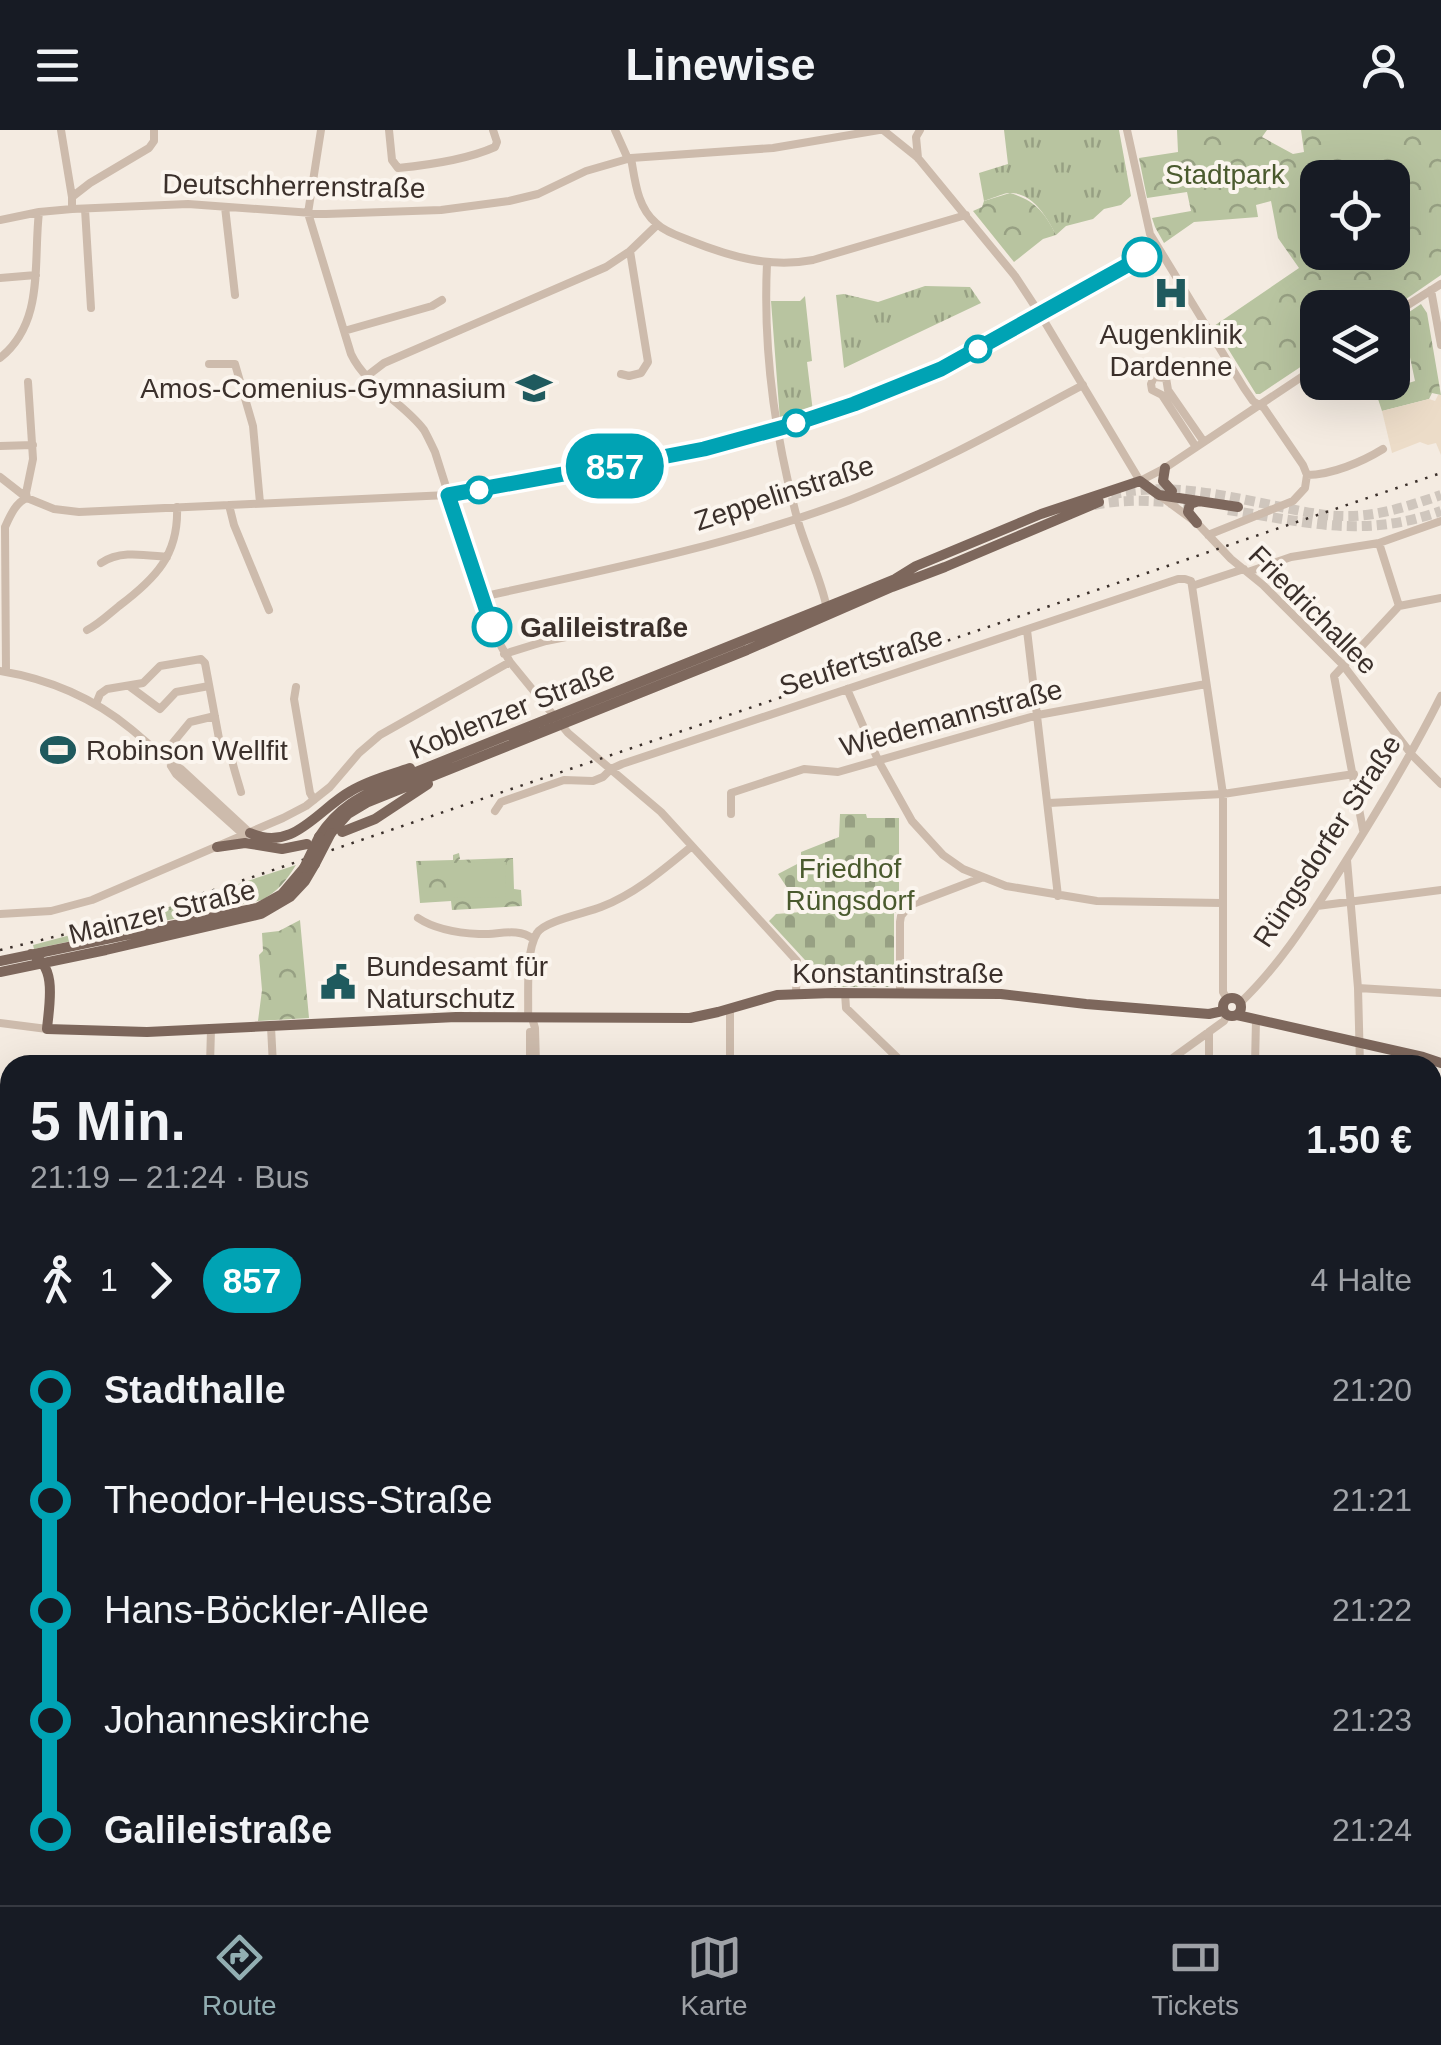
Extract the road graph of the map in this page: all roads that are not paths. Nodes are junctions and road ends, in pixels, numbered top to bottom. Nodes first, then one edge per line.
1 (62, 130) edge
2 (154, 130) edge
3 (322, 130) edge
4 (389, 130) edge
5 (493, 130) edge
6 (615, 130) edge
7 (881, 130) edge
8 (920, 130) edge
9 (1127, 130) edge
10 (857, 132) edge
11 (630, 158) junction
12 (918, 158) junction
13 (72, 197) junction
14 (225, 206) junction
15 (72, 210) junction
16 (85, 210) junction
17 (39, 212) junction
18 (308, 213) junction
19 (966, 215) junction
20 (0, 220) edge
21 (657, 225) junction
22 (1158, 248) junction
23 (630, 251) junction
24 (767, 263) junction
25 (36, 275) junction
26 (0, 278) edge
27 (1441, 284) edge
28 (1431, 290) junction
29 (236, 295) dead end
30 (442, 300) dead end
31 (1410, 303) edge
32 (90, 308) dead end
33 (1040, 314) junction
34 (344, 331) junction
35 (1441, 345) edge
36 (0, 358) edge
37 (244, 358) dead end
38 (209, 364) dead end
39 (235, 364) junction
40 (621, 374) dead end
41 (367, 376) junction
42 (1300, 378) edge
43 (28, 382) dead end
44 (1082, 385) junction
45 (1260, 405) junction
46 (776, 430) junction
47 (33, 445) junction
48 (1200, 445) junction
49 (0, 446) edge
50 (1383, 449) dead end
51 (1165, 468) junction
52 (1307, 475) junction
53 (0, 477) edge
54 (1137, 482) junction
55 (1172, 491) junction
56 (448, 495) junction
57 (1159, 495) junction
58 (27, 498) junction
59 (1202, 501) junction
60 (260, 504) junction
61 (229, 505) junction
62 (177, 508) junction
63 (796, 518) junction
64 (1441, 521) edge
65 (1197, 523) junction
66 (1208, 535) junction
67 (1379, 543) junction
68 (167, 558) junction
69 (101, 563) dead end
70 (1246, 570) junction
71 (1192, 586) junction
72 (481, 598) junction
73 (1441, 598) edge
74 (1399, 606) junction
75 (269, 610) dead end
76 (826, 613) junction
77 (87, 630) dead end
78 (1027, 630) junction
79 (586, 633) dead end
80 (507, 658) junction
81 (1343, 665) junction
82 (3, 671) edge
83 (1206, 684) junction
84 (129, 686) junction
85 (208, 686) junction
86 (296, 687) dead end
87 (847, 690) junction
88 (1441, 696) edge
89 (540, 700) junction
90 (96, 704) junction
91 (1038, 715) junction
92 (215, 716) junction
93 (584, 716) junction
94 (558, 721) junction
95 (532, 726) junction
96 (578, 742) junction
97 (501, 749) junction
98 (468, 752) junction
99 (1412, 754) junction
100 (165, 759) junction
101 (878, 760) junction
102 (611, 769) junction
103 (1354, 774) junction
104 (1441, 784) edge
105 (240, 792) dead end
106 (1223, 794) junction
107 (314, 800) junction
108 (1048, 803) junction
109 (300, 810) junction
110 (494, 811) dead end
111 (731, 814) dead end
112 (232, 819) junction
113 (1363, 833) junction
114 (247, 834) junction
115 (331, 834) junction
116 (256, 844) junction
117 (307, 844) dead end
118 (220, 846) junction
119 (692, 846) junction
120 (1347, 859) junction
121 (310, 866) junction
122 (981, 878) junction
123 (1441, 890) edge
124 (1058, 896) junction
125 (1350, 901) junction
126 (1222, 903) junction
127 (1317, 906) junction
128 (0, 914) edge
129 (418, 918) dead end
130 (534, 939) junction
131 (62, 949) junction
132 (31, 954) junction
133 (0, 961) edge
134 (48, 965) junction
135 (0, 972) edge
136 (1358, 988) junction
137 (796, 993) junction
138 (845, 993) junction
139 (900, 993) junction
140 (1441, 993) edge
141 (49, 1008) junction
142 (1231, 1008) junction
143 (730, 1009) junction
144 (530, 1018) junction
145 (1256, 1019) junction
146 (0, 1024) edge
147 (271, 1026) junction
148 (48, 1030) junction
149 (73, 1030) junction
150 (211, 1030) junction
151 (1209, 1032) junction
152 (1360, 1042) junction
153 (210, 1055) edge
154 (272, 1055) edge
155 (534, 1055) edge
156 (730, 1055) edge
157 (895, 1055) edge
158 (1177, 1055) edge
159 (1210, 1055) edge
160 (1255, 1055) edge
161 (1360, 1055) edge
162 (1410, 1055) edge

1 - 13 street
2 - 13 street
3 - 18 street
4 - 5 street
6 - 11 street
7 - 10 street, Deutschherrenstraße
7 - 12 street
8 - 12 street
9 - 22 street
10 - 11 street, Deutschherrenstraße
11 - 18 street, Deutschherrenstraße
11 - 21 street
12 - 19 street
13 - 15 street
14 - 16 street, Deutschherrenstraße
14 - 18 street, Deutschherrenstraße
14 - 29 street
15 - 16 street, Deutschherrenstraße
15 - 17 street, Deutschherrenstraße
16 - 32 street
17 - 20 street, Deutschherrenstraße
17 - 25 street
18 - 34 street
19 - 24 street
19 - 33 street
21 - 23 street
21 - 24 street
22 - 33 street
22 - 45 street
23 - 40 street
23 - 41 street
24 - 46 street
25 - 26 street
25 - 36 street
27 - 28 street
28 - 31 street
28 - 35 street
30 - 34 street
33 - 44 street
33 - 46 street
34 - 41 street
37 - 39 street
38 - 39 street
39 - 60 street
41 - 56 street
42 - 45 street
43 - 47 street
44 - 54 street
44 - 63 street, Zeppelinstraße
45 - 48 street
45 - 52 street
46 - 56 street
46 - 63 street
47 - 49 street
47 - 58 street
48 - 48 street
48 - 51 street
50 - 52 street
51 - 54 street
51 - 55 main road
52 - 66 street
53 - 58 street
54 - 55 main road
54 - 57 main road, Friedrichallee
54 - 76 main road, Koblenzer Straße
55 - 59 main road
56 - 60 street
56 - 72 street
57 - 59 main road
57 - 65 street, Friedrichallee
58 - 62 street
58 - 82 street
59 - 65 main road
60 - 61 street
61 - 62 street
61 - 75 street
62 - 68 street
63 - 72 street, Zeppelinstraße
63 - 76 street
64 - 67 street, Seufertstraße
65 - 66 street, Friedrichallee
66 - 70 street, Friedrichallee
67 - 70 street, Seufertstraße
67 - 74 street
68 - 69 street
68 - 77 street
70 - 71 street, Seufertstraße
70 - 81 street, Friedrichallee
71 - 78 street, Seufertstraße
71 - 83 street
72 - 80 street
73 - 74 street
74 - 81 street
76 - 93 main road, Koblenzer Straße
76 - 94 main road, Koblenzer Straße
78 - 87 street, Seufertstraße
78 - 91 street
79 - 80 street
80 - 89 street
80 - 107 street
81 - 99 street, Friedrichallee
81 - 103 street
82 - 90 street
83 - 91 street, Wiedemannstraße
83 - 106 street
84 - 85 street
84 - 85 street
84 - 90 street
85 - 92 street
86 - 107 street
87 - 101 street
87 - 102 street, Seufertstraße
88 - 99 street, Rüngsdorfer Straße
89 - 94 street
89 - 95 street
90 - 100 street
91 - 101 street, Wiedemannstraße
91 - 108 street
92 - 100 street
92 - 105 street
93 - 94 main road, Koblenzer Straße
93 - 96 street
94 - 95 main road, Koblenzer Straße
94 - 96 street
94 - 97 main road, Koblenzer Straße
95 - 98 main road, Koblenzer Straße
96 - 102 street
97 - 115 main road
97 - 115 main road, Koblenzer Straße
98 - 114 main road
98 - 115 main road, Koblenzer Straße
99 - 104 street, Friedrichallee
99 - 113 street, Rüngsdorfer Straße
100 - 112 street
101 - 111 street, Wiedemannstraße
101 - 122 street
102 - 110 street, Seufertstraße
102 - 119 street
103 - 106 street
103 - 113 street
106 - 108 street
106 - 126 street
107 - 109 street
108 - 124 street
109 - 112 street
109 - 114 street
112 - 114 street
112 - 118 street
113 - 120 street, Rüngsdorfer Straße
114 - 116 main road
114 - 118 street
115 - 121 main road, Koblenzer Straße, bridge
116 - 117 main road
116 - 118 main road
118 - 128 street
119 - 130 street
119 - 137 street
120 - 125 street
120 - 127 street, Rüngsdorfer Straße
121 - 131 main road, Mainzer Straße
121 - 134 main road, Mainzer Straße
122 - 124 street
122 - 139 street
123 - 125 street
124 - 126 street
125 - 127 street
125 - 136 street
126 - 142 street
127 - 142 street, Rüngsdorfer Straße
129 - 130 street
130 - 144 street
131 - 132 main road, Mainzer Straße
131 - 134 main road
132 - 133 main road, Mainzer Straße
132 - 134 main road
134 - 135 main road, Mainzer Straße
134 - 141 main road
136 - 140 street
136 - 152 street
137 - 138 main road, Konstantinstraße
137 - 143 main road, Konstantinstraße
138 - 139 main road, Konstantinstraße
138 - 157 street
139 - 142 main road, Konstantinstraße
141 - 148 main road
141 - 149 main road
142 - 145 main road
142 - 151 street, Rüngsdorfer Straße
143 - 144 main road, Konstantinstraße
143 - 156 street
144 - 147 main road, Konstantinstraße
144 - 155 street
145 - 152 main road
145 - 160 street
146 - 148 street, Konstantinstraße
147 - 150 main road, Konstantinstraße
147 - 154 street
148 - 149 main road, Konstantinstraße
149 - 150 main road, Konstantinstraße
150 - 153 street
151 - 158 street, Rüngsdorfer Straße
151 - 159 street
152 - 161 street
152 - 162 main road

